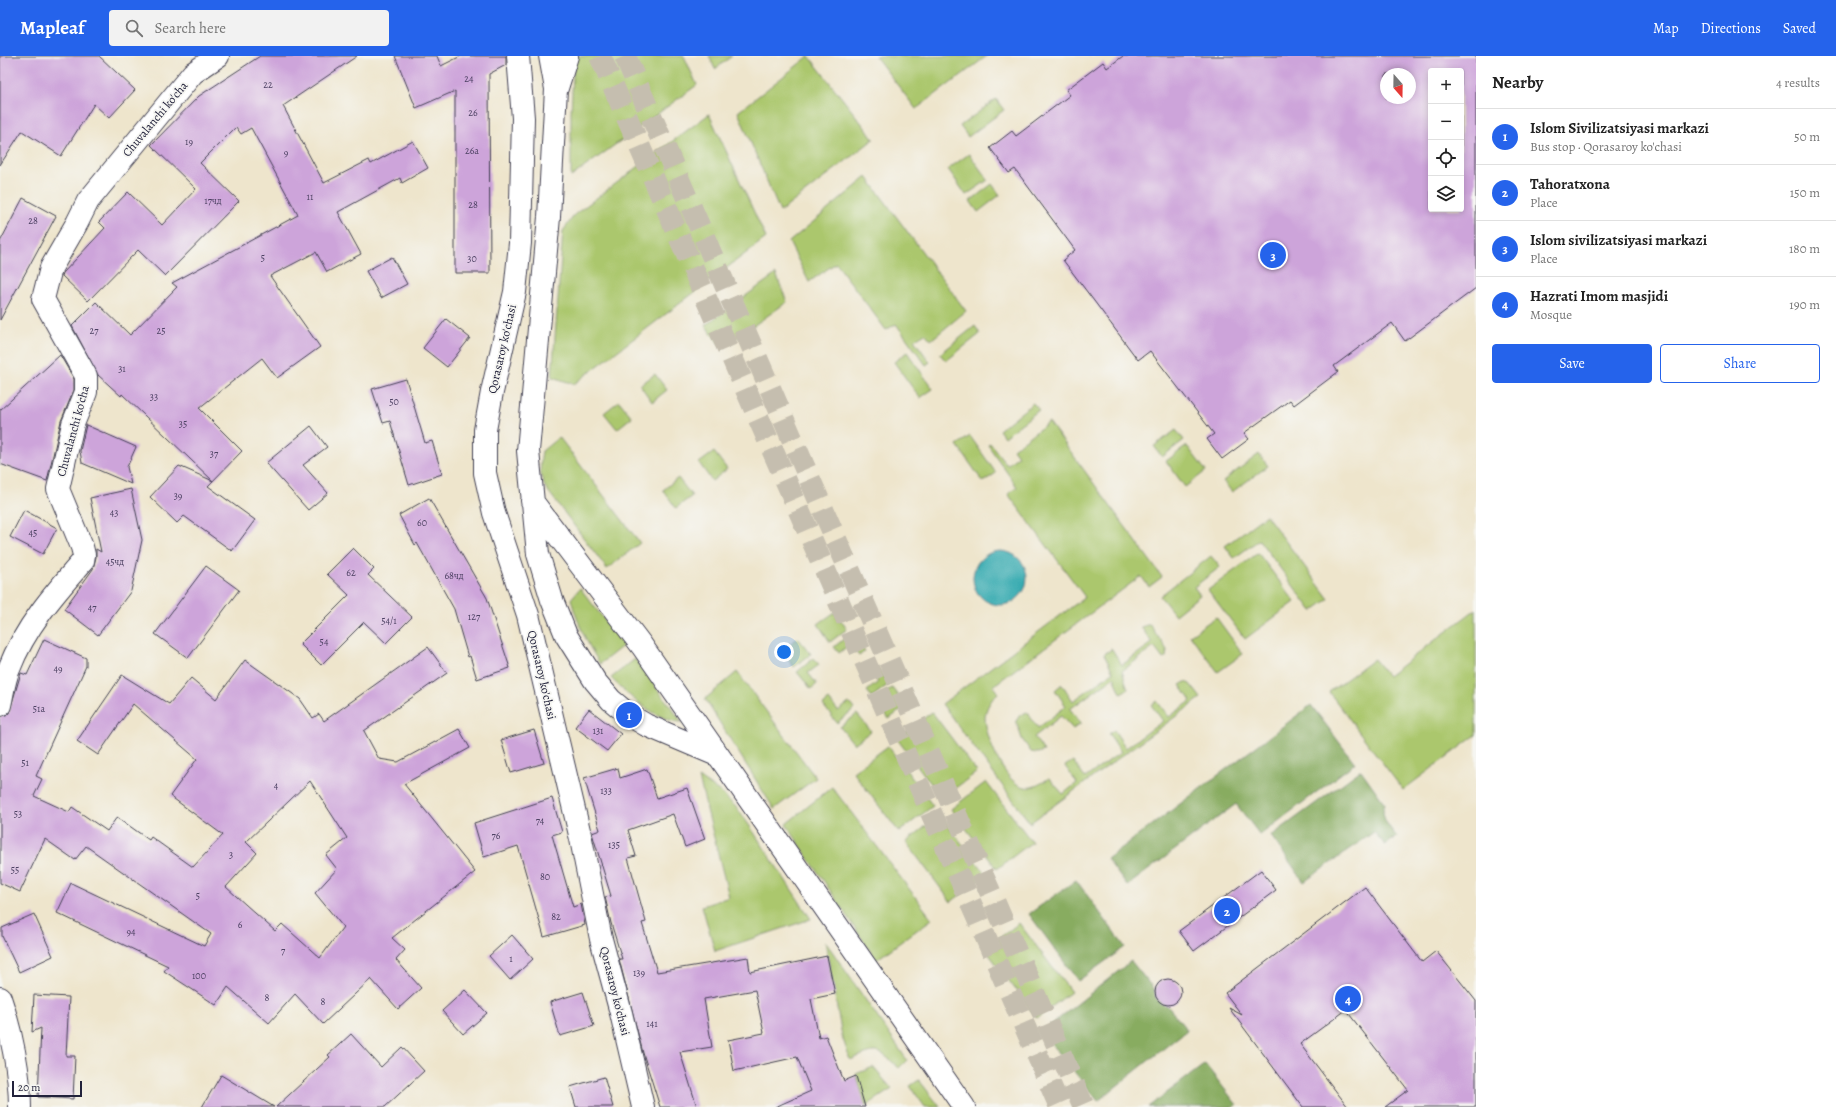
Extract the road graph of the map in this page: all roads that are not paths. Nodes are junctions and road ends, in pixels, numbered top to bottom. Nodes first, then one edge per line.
1 (218, 56) edge
2 (518, 56) edge
3 (550, 56) edge
4 (567, 56) edge
5 (556, 89) junction
6 (532, 501) junction
7 (0, 705) edge
8 (720, 756) junction
9 (0, 998) edge
10 (20, 1107) edge
11 (643, 1107) edge
12 (964, 1107) edge

1 - 7 street, Chuvalanchi ko'cha
2 - 11 street, Qorasaroy ko'chasi
3 - 5 street
4 - 5 street
5 - 6 street
6 - 8 street
6 - 8 street
8 - 12 street
9 - 10 street

